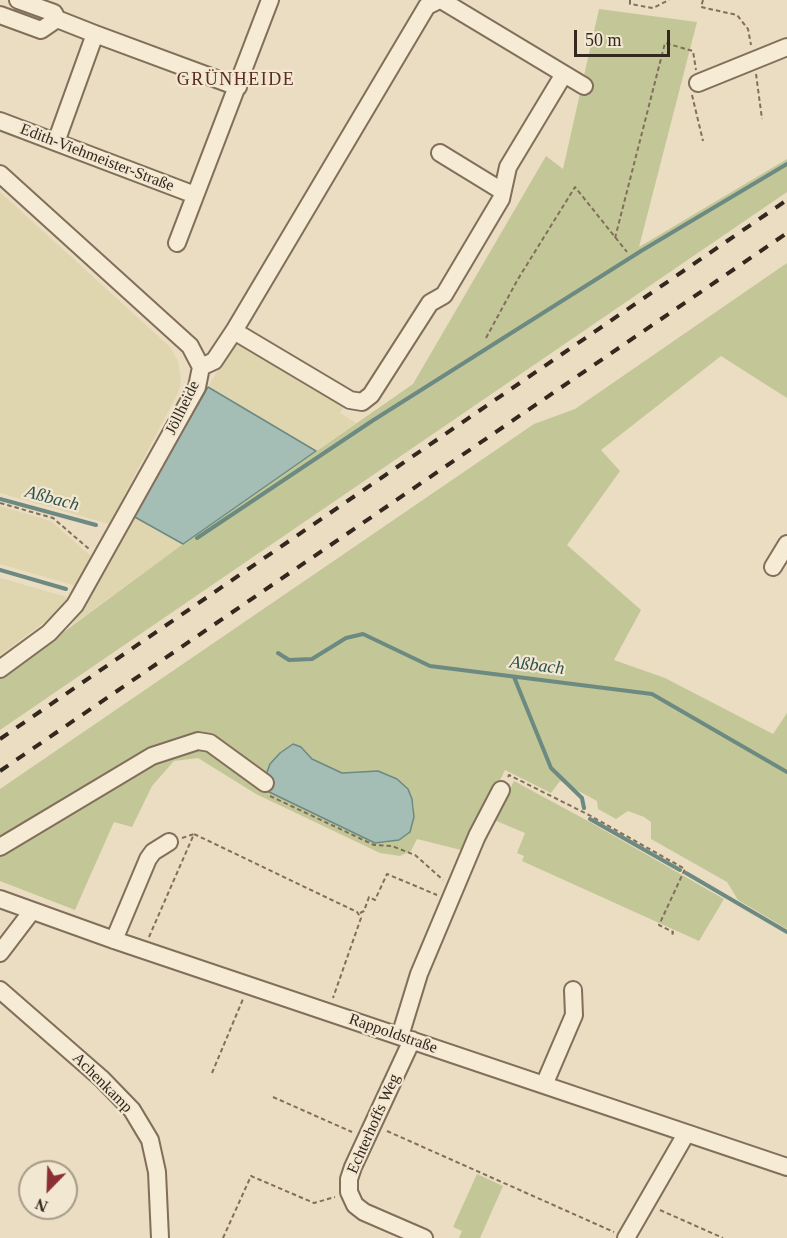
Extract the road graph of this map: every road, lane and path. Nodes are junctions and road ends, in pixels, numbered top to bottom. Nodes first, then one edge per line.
1 (18, 0) edge
2 (270, 0) edge
3 (440, 0) edge
4 (630, 0) edge
5 (669, 0) edge
6 (703, 0) edge
7 (701, 7) dead end
8 (57, 11) edge
9 (0, 15) edge
10 (95, 34) junction
11 (787, 47) edge
12 (564, 74) junction
13 (698, 83) junction
14 (584, 86) dead end
15 (238, 87) junction
16 (0, 121) edge
17 (703, 141) dead end
18 (56, 142) junction
19 (440, 153) dead end
20 (0, 174) edge
21 (502, 190) junction
22 (195, 195) junction
23 (615, 238) junction
24 (177, 243) dead end
25 (627, 252) dead end
26 (234, 331) junction
27 (486, 338) dead end
28 (201, 367) junction
29 (0, 503) edge
30 (787, 544) edge
31 (100, 559) junction
32 (773, 567) dead end
33 (0, 669) edge
34 (261, 781) joint
35 (501, 790) joint
36 (169, 842) dead end
37 (0, 847) edge
38 (452, 896) junction
39 (0, 899) edge
40 (32, 911) junction
41 (358, 914) junction
42 (672, 936) dead end
43 (114, 940) junction
44 (144, 950) junction
45 (0, 953) edge
46 (249, 985) junction
47 (0, 990) edge
48 (573, 990) dead end
49 (328, 1012) junction
50 (406, 1038) junction
51 (212, 1073) dead end
52 (544, 1085) junction
53 (273, 1097) dead end
54 (370, 1131) junction
55 (686, 1134) junction
56 (787, 1167) edge
57 (349, 1192) junction
58 (645, 1204) junction
59 (160, 1238) edge
60 (223, 1238) edge
61 (424, 1238) edge
62 (626, 1238) edge
63 (723, 1238) edge

1 - 8 street
2 - 15 street, Edith-Viehmeister-Straße
3 - 12 street
3 - 26 street
4 - 5 path
6 - 7 path
8 - 9 street
8 - 10 street
10 - 15 street
10 - 18 street
11 - 13 street
12 - 14 street
12 - 21 street
13 - 17 path
13 - 23 path
15 - 22 street, Edith-Viehmeister-Straße
16 - 18 street, Edith-Viehmeister-Straße
18 - 22 street, Edith-Viehmeister-Straße
19 - 21 street
20 - 28 street, Jöllheide
21 - 26 street
22 - 24 street, Edith-Viehmeister-Straße
23 - 25 path
23 - 27 path
26 - 28 street
28 - 31 street, Jöllheide
29 - 31 path
30 - 32 street
31 - 33 street, Jöllheide
34 - 37 street
34 - 38 path
35 - 38 street, Echterhoffs Weg
35 - 42 path
36 - 43 street
38 - 41 path
38 - 50 street, Echterhoffs Weg
39 - 40 street, Rappoldstraße
40 - 43 street, Rappoldstraße
40 - 45 street
41 - 44 path
41 - 49 path
43 - 44 street, Rappoldstraße
44 - 46 street, Rappoldstraße
46 - 49 street, Rappoldstraße
46 - 51 path
47 - 59 street, Achenkamp
48 - 52 street
49 - 50 street, Rappoldstraße
50 - 52 street, Rappoldstraße
50 - 54 street, Echterhoffs Weg
52 - 55 street, Rappoldstraße
53 - 54 path
54 - 57 street, Echterhoffs Weg
54 - 62 path
55 - 56 street, Rappoldstraße
55 - 58 street
57 - 60 path
57 - 61 street, Echterhoffs Weg
58 - 62 street
58 - 63 path

